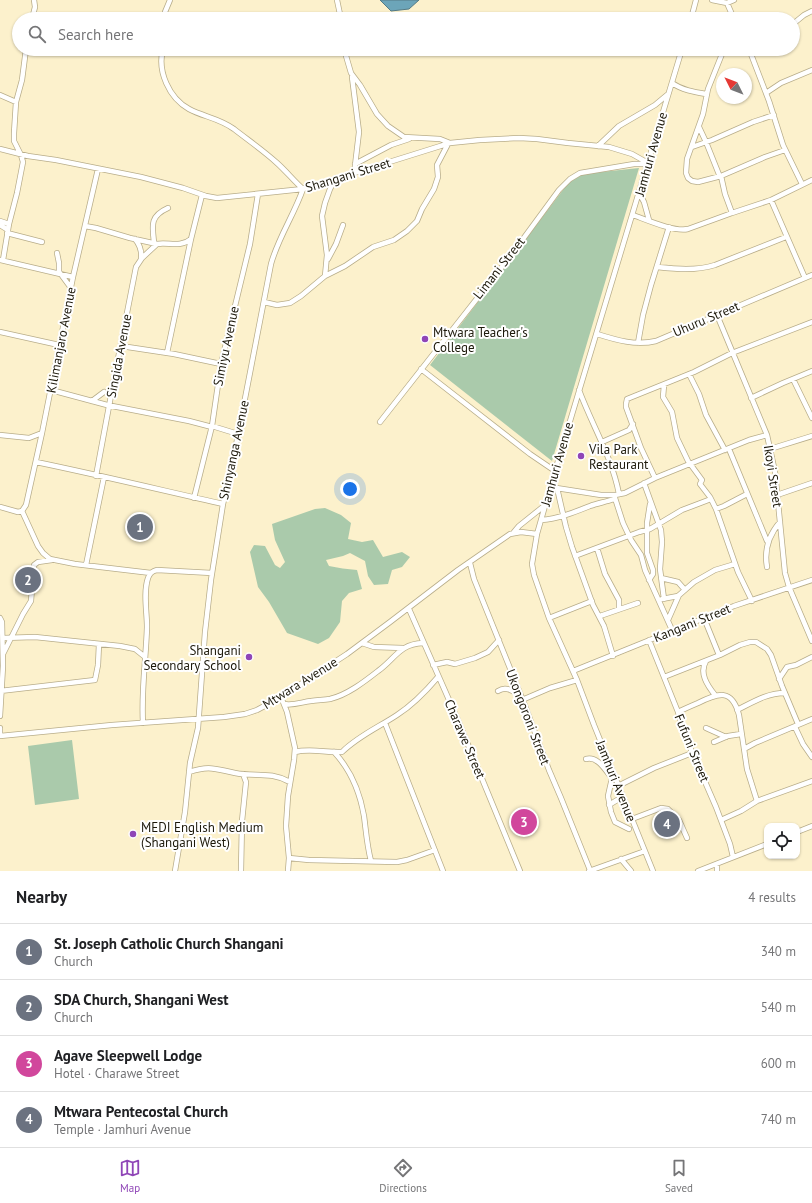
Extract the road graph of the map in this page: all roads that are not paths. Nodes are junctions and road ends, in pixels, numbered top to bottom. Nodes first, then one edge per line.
1 (34, 0) edge
2 (170, 0) edge
3 (337, 0) edge
4 (696, 0) edge
5 (712, 0) edge
6 (734, 0) edge
7 (727, 3) junction
8 (34, 12) edge
9 (165, 12) edge
10 (340, 12) edge
11 (693, 12) edge
12 (731, 12) edge
13 (812, 12) edge
14 (800, 18) edge
15 (25, 56) edge
16 (162, 56) edge
17 (345, 56) edge
18 (680, 56) edge
19 (721, 56) edge
20 (752, 56) edge
21 (812, 70) edge
22 (352, 75) junction
23 (672, 82) junction
24 (766, 93) junction
25 (0, 94) edge
26 (706, 94) junction
27 (668, 95) junction
28 (16, 102) junction
29 (774, 115) junction
30 (699, 127) junction
31 (410, 138) junction
32 (706, 142) junction
33 (449, 144) junction
34 (598, 146) junction
35 (692, 147) junction
36 (0, 149) edge
37 (785, 150) junction
38 (21, 155) junction
39 (648, 163) junction
40 (355, 164) junction
41 (98, 169) junction
42 (354, 174) junction
43 (720, 177) junction
44 (335, 180) junction
45 (812, 180) edge
46 (802, 184) junction
47 (303, 189) junction
48 (639, 193) junction
49 (258, 194) junction
50 (202, 195) junction
51 (771, 200) junction
52 (168, 208) dead end
53 (732, 213) junction
54 (633, 215) junction
55 (649, 220) junction
56 (0, 221) edge
57 (9, 224) junction
58 (343, 224) dead end
59 (0, 225) edge
60 (85, 226) junction
61 (669, 226) junction
62 (7, 231) junction
63 (786, 237) junction
64 (134, 239) junction
65 (190, 239) junction
66 (42, 242) dead end
67 (156, 243) junction
68 (57, 253) dead end
69 (2, 260) edge
70 (327, 260) junction
71 (140, 261) junction
72 (657, 267) junction
73 (59, 273) junction
74 (812, 275) edge
75 (325, 276) junction
76 (73, 277) junction
77 (805, 278) junction
78 (71, 288) junction
79 (264, 302) junction
80 (717, 314) junction
81 (812, 322) edge
82 (0, 332) edge
83 (597, 334) junction
84 (638, 343) junction
85 (59, 345) junction
86 (121, 346) junction
87 (167, 353) junction
88 (732, 353) junction
89 (221, 364) junction
90 (421, 369) junction
91 (812, 371) edge
92 (689, 374) junction
93 (793, 378) junction
94 (664, 385) junction
95 (51, 390) junction
96 (579, 390) junction
97 (104, 392) dead end
98 (751, 398) junction
99 (92, 402) junction
100 (110, 405) junction
101 (812, 418) edge
102 (380, 422) dead end
103 (633, 424) junction
104 (212, 427) junction
105 (42, 432) junction
106 (238, 434) junction
107 (0, 435) edge
108 (767, 435) junction
109 (812, 436) edge
110 (602, 442) junction
111 (770, 449) junction
112 (727, 450) junction
113 (36, 462) junction
114 (690, 464) junction
115 (555, 471) junction
116 (96, 476) junction
117 (104, 478) junction
118 (655, 478) junction
119 (644, 483) junction
120 (812, 483) edge
121 (550, 487) junction
122 (557, 488) junction
123 (619, 494) junction
124 (747, 494) junction
125 (777, 495) junction
126 (614, 497) junction
127 (194, 498) junction
128 (711, 499) junction
129 (223, 504) junction
130 (650, 504) junction
131 (545, 505) junction
132 (0, 507) edge
133 (716, 509) junction
134 (22, 511) junction
135 (563, 516) junction
136 (541, 520) junction
137 (780, 522) junction
138 (659, 523) junction
139 (647, 530) junction
140 (514, 532) junction
141 (537, 534) junction
142 (629, 536) junction
143 (767, 541) junction
144 (597, 548) junction
145 (576, 556) junction
146 (52, 560) junction
147 (470, 563) junction
148 (735, 564) junction
149 (86, 565) junction
150 (767, 567) dead end
151 (150, 573) junction
152 (212, 573) junction
153 (661, 578) junction
154 (649, 580) junction
155 (812, 580) edge
156 (789, 587) junction
157 (685, 590) junction
158 (679, 595) junction
159 (664, 599) junction
160 (658, 600) junction
161 (592, 601) junction
162 (752, 601) junction
163 (638, 603) dead end
164 (409, 609) junction
165 (619, 609) junction
166 (600, 616) junction
167 (0, 618) edge
168 (549, 618) junction
169 (704, 618) junction
170 (668, 620) junction
171 (672, 630) junction
172 (12, 637) junction
173 (3, 638) junction
174 (499, 640) junction
175 (649, 640) junction
176 (812, 641) edge
177 (362, 643) junction
178 (424, 643) junction
179 (99, 644) junction
180 (404, 648) junction
181 (3, 654) junction
182 (719, 655) junction
183 (613, 656) junction
184 (145, 657) junction
185 (812, 657) edge
186 (706, 660) junction
187 (433, 665) junction
188 (573, 671) junction
189 (438, 677) junction
190 (664, 677) junction
191 (780, 679) junction
192 (514, 680) junction
193 (577, 680) junction
194 (782, 686) junction
195 (510, 690) junction
196 (1, 691) edge
197 (498, 691) dead end
198 (785, 692) junction
199 (776, 693) junction
200 (715, 695) junction
201 (281, 697) junction
202 (522, 698) junction
203 (284, 704) junction
204 (737, 710) junction
205 (678, 712) junction
206 (0, 716) edge
207 (812, 718) edge
208 (199, 719) junction
209 (143, 723) junction
210 (385, 723) junction
211 (797, 725) junction
212 (0, 728) edge
213 (706, 728) dead end
214 (741, 734) junction
215 (0, 736) edge
216 (726, 737) junction
217 (714, 742) dead end
218 (744, 749) junction
219 (295, 752) junction
220 (334, 752) junction
221 (692, 753) junction
222 (812, 757) edge
223 (586, 759) dead end
224 (189, 772) junction
225 (243, 774) junction
226 (252, 774) junction
227 (812, 780) edge
228 (246, 782) junction
229 (290, 782) junction
230 (618, 786) junction
231 (622, 797) junction
232 (757, 801) junction
233 (609, 805) junction
234 (632, 819) junction
235 (721, 820) junction
236 (812, 826) edge
237 (629, 829) dead end
238 (800, 831) edge
239 (687, 838) dead end
240 (764, 845) edge
241 (435, 850) junction
242 (645, 851) junction
243 (733, 857) junction
244 (289, 858) junction
245 (621, 859) junction
246 (372, 862) junction
247 (717, 864) junction
248 (175, 871) edge
249 (241, 871) edge
250 (288, 871) edge
251 (443, 871) edge
252 (520, 871) edge
253 (590, 871) edge
254 (631, 871) edge
255 (653, 871) edge
256 (698, 871) edge
257 (717, 871) edge

1 - 8 street
2 - 9 street
3 - 10 street
4 - 11 street
5 - 7 street
6 - 7 street
7 - 12 street
13 - 14 street
15 - 28 street
16 - 47 street
17 - 22 street
18 - 23 street, Jamhuri Avenue
19 - 26 street
20 - 24 street
21 - 24 street
22 - 31 street
22 - 40 street
23 - 26 street
23 - 27 street, Jamhuri Avenue
24 - 29 street
25 - 28 street
26 - 30 street
27 - 34 street
27 - 39 street, Jamhuri Avenue
28 - 38 street
29 - 32 street
29 - 37 street
30 - 32 street
30 - 35 street
31 - 33 street
31 - 40 street
32 - 35 street
32 - 43 street
33 - 34 street, Shangani Street
33 - 42 street, Shangani Street
33 - 75 street
34 - 39 street, Shangani Street
35 - 43 street
36 - 38 street, Shangani Street
37 - 43 street
37 - 46 street
38 - 41 street, Shangani Street
38 - 57 street
39 - 48 street, Jamhuri Avenue
39 - 90 street, Limani Street
40 - 42 street
41 - 50 street, Shangani Street
41 - 60 street, Kilimanjaro Avenue
42 - 44 street, Shangani Street
43 - 53 street
44 - 47 street, Shangani Street
44 - 70 street
45 - 46 street
46 - 51 street
47 - 49 street, Shangani Street
47 - 79 street, Shinyanga Avenue
48 - 54 street, Jamhuri Avenue
48 - 55 street
49 - 50 street, Shangani Street
49 - 89 street, Simiyu Avenue
50 - 65 street
51 - 53 street
51 - 63 street
52 - 67 street
53 - 61 street
54 - 55 street
54 - 83 street, Jamhuri Avenue
55 - 61 street
56 - 57 street
57 - 62 street
58 - 70 street
59 - 62 street
60 - 64 street
60 - 76 street, Kilimanjaro Avenue
61 - 72 street
62 - 66 street
62 - 69 street
63 - 72 street
63 - 77 street
64 - 67 street
64 - 71 street
65 - 67 street
65 - 87 street
67 - 71 street, Singida Avenue
68 - 73 street
69 - 73 street
70 - 75 street
71 - 86 street, Singida Avenue
72 - 84 street
73 - 76 street
73 - 78 street
74 - 77 street, Uhuru Street
75 - 79 street
76 - 78 street, Kilimanjaro Avenue
77 - 80 street, Uhuru Street
78 - 85 street, Kilimanjaro Avenue
79 - 106 street, Shinyanga Avenue
80 - 84 street, Uhuru Street
80 - 88 street, Ikoyi Street
81 - 88 street
82 - 85 street
83 - 84 street, Uhuru Street
83 - 96 street, Jamhuri Avenue
85 - 95 street, Kilimanjaro Avenue
86 - 87 street
86 - 100 street, Singida Avenue
87 - 89 street
88 - 92 street
88 - 98 street, Ikoyi Street
89 - 104 street, Simiyu Avenue
90 - 102 street, Limani Street
90 - 115 street
91 - 93 street
92 - 94 street
92 - 112 street
93 - 98 street
93 - 101 street
94 - 103 street
94 - 114 street
95 - 99 street
95 - 105 street, Kilimanjaro Avenue
96 - 110 street
96 - 115 street, Jamhuri Avenue
97 - 99 street
98 - 108 street, Ikoyi Street
99 - 100 street
100 - 104 street
100 - 116 street, Singida Avenue
103 - 110 street
103 - 118 street
104 - 106 street
104 - 127 street, Simiyu Avenue
105 - 107 street
105 - 113 street, Kilimanjaro Avenue
106 - 129 street, Shinyanga Avenue
108 - 111 street, Ikoyi Street
108 - 112 street
109 - 111 street
110 - 123 street
111 - 125 street, Ikoyi Street
112 - 114 street
112 - 124 street
113 - 116 street
113 - 134 street, Kilimanjaro Avenue
114 - 118 street
114 - 128 street
115 - 121 street, Jamhuri Avenue
116 - 117 street
117 - 127 street
117 - 149 street
118 - 119 street
119 - 123 street
119 - 130 street
120 - 125 street
121 - 122 street
121 - 131 street, Jamhuri Avenue
122 - 126 street
122 - 135 street
123 - 126 street
124 - 133 street
124 - 143 street
125 - 137 street, Ikoyi Street
126 - 135 street
126 - 142 street
127 - 129 street
128 - 133 street
128 - 138 street
129 - 152 street, Shinyanga Avenue
130 - 138 street
130 - 139 street
131 - 136 street, Jamhuri Avenue
131 - 140 street, Mtwara Avenue
132 - 134 street
133 - 148 street
134 - 146 street
135 - 136 street
135 - 145 street
136 - 141 street, Jamhuri Avenue
137 - 143 street
137 - 156 street, Ikoyi Street
138 - 139 street
138 - 153 street
139 - 142 street
139 - 154 street
140 - 141 street
140 - 147 street, Mtwara Avenue
141 - 168 street, Jamhuri Avenue
142 - 144 street
142 - 154 street
143 - 150 street
144 - 145 street
144 - 165 street
145 - 161 street
146 - 149 street
146 - 172 street
147 - 164 street, Mtwara Avenue
147 - 174 street, Ukongoroni Street
148 - 157 street
148 - 162 street
149 - 151 street
151 - 152 street
151 - 184 street
152 - 208 street, Shinyanga Avenue
153 - 157 street
153 - 159 street
154 - 160 street
155 - 156 street, Kangani Street
156 - 162 street, Kangani Street
156 - 176 street, Ikoyi Street
157 - 158 street
158 - 159 street
158 - 170 street
159 - 160 street
160 - 170 street
161 - 166 street
161 - 168 street
162 - 169 street, Kangani Street
163 - 165 street
164 - 177 street, Mtwara Avenue
164 - 178 street, Charawe Street
165 - 166 street
166 - 183 street
167 - 173 street
168 - 188 street, Jamhuri Avenue
169 - 171 street, Kangani Street
169 - 182 street
170 - 171 street
171 - 175 street, Kangani Street
172 - 173 street
172 - 179 street
172 - 181 street
173 - 181 street
174 - 187 street
174 - 192 street, Ukongoroni Street
175 - 183 street, Kangani Street
175 - 190 street, Fufuni Street
177 - 180 street
177 - 201 street, Mtwara Avenue
178 - 180 street
178 - 187 street, Charawe Street
179 - 184 street
179 - 196 street
180 - 203 street
181 - 196 street
182 - 186 street
182 - 191 street
183 - 188 street, Kangani Street
184 - 209 street
185 - 191 street
186 - 190 street
186 - 200 street
187 - 189 street, Charawe Street
188 - 193 street, Jamhuri Avenue
189 - 210 street
189 - 252 street, Charawe Street
190 - 205 street, Fufuni Street
191 - 194 street
192 - 195 street
192 - 202 street, Ukongoroni Street
193 - 202 street
193 - 230 street, Jamhuri Avenue
194 - 198 street
194 - 199 street
195 - 197 street
195 - 202 street
196 - 206 street
198 - 199 street
198 - 211 street
199 - 204 street
200 - 204 street
200 - 205 street
201 - 203 street
201 - 208 street, Mtwara Avenue
202 - 253 street, Ukongoroni Street
203 - 219 street
204 - 214 street
205 - 221 street, Fufuni Street
207 - 211 street
208 - 209 street, Mtwara Avenue
208 - 224 street, Shinyanga Avenue
209 - 215 street, Mtwara Avenue
210 - 220 street
210 - 241 street
211 - 218 street
211 - 222 street
212 - 215 street
213 - 216 street
214 - 216 street
214 - 218 street
216 - 217 street
218 - 232 street
219 - 220 street
219 - 229 street
220 - 246 street
221 - 230 street
221 - 235 street, Fufuni Street
223 - 233 street
224 - 225 street
224 - 248 street, Shinyanga Avenue
225 - 226 street
225 - 228 street
226 - 228 street
226 - 229 street
227 - 232 street
228 - 249 street
229 - 244 street
230 - 231 street, Jamhuri Avenue
231 - 233 street
231 - 234 street, Jamhuri Avenue
232 - 235 street
233 - 237 street
234 - 239 street
234 - 242 street, Jamhuri Avenue
235 - 243 street, Fufuni Street
236 - 238 street
240 - 243 street
241 - 246 street
241 - 251 street
242 - 245 street
242 - 255 street, Jamhuri Avenue
243 - 247 street
244 - 246 street
244 - 250 street
245 - 253 street
245 - 254 street
247 - 256 street
247 - 257 street

